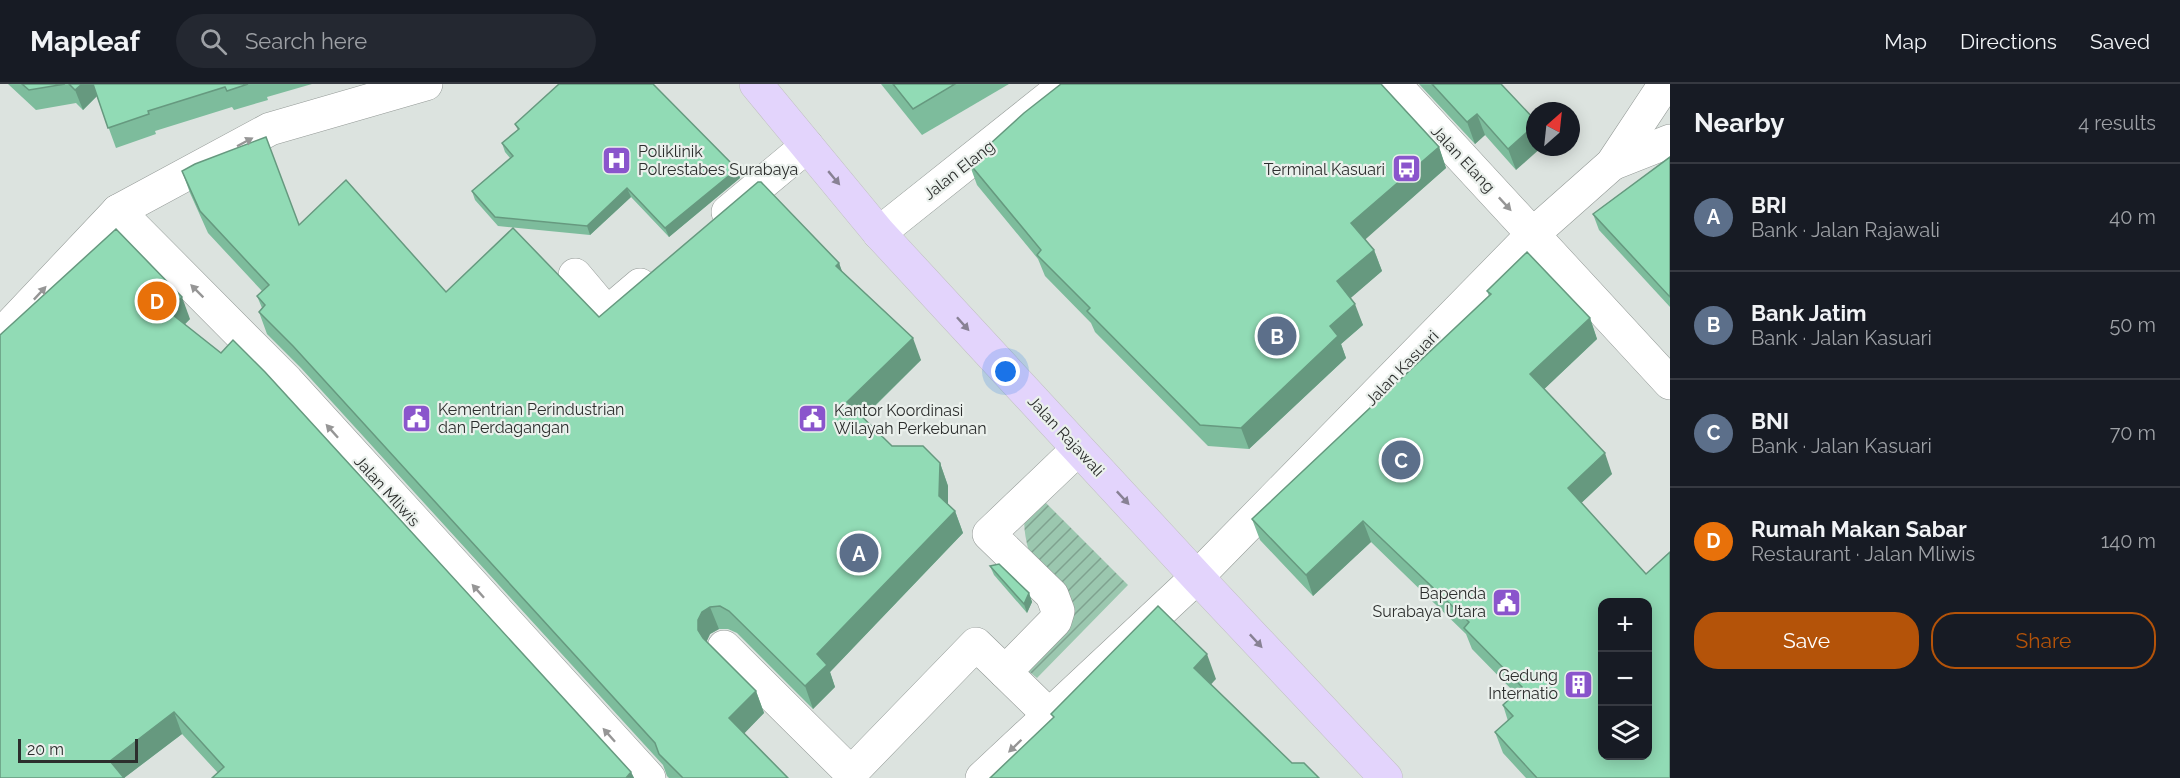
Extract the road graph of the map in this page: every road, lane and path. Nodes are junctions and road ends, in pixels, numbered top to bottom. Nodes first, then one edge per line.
1 (426, 84) edge
2 (756, 84) edge
3 (1066, 84) edge
4 (1394, 84) edge
5 (1665, 84) edge
6 (1670, 141) edge
7 (807, 146) junction
8 (1612, 164) junction
9 (118, 211) junction
10 (707, 229) edge
11 (879, 233) junction
12 (1533, 234) junction
13 (661, 267) edge
14 (575, 275) dead end
15 (0, 336) edge
16 (1670, 383) edge
17 (1078, 449) junction
18 (1197, 577) junction
19 (724, 647) dead end
20 (1005, 672) junction
21 (1048, 714) junction
22 (853, 775) edge
23 (649, 778) edge
24 (982, 778) edge
25 (1386, 778) edge

9 -> 1 street
2 - 7 main road, Jalan Rajawali
3 - 11 street, Jalan Elang
4 -> 12 street, Jalan Elang
5 - 8 street, Jalan Kasuari
6 - 8 street, Jalan Kasuari
7 - 10 street
7 -> 11 main road, Jalan Rajawali
8 - 12 street, Jalan Kasuari
15 -> 9 street
23 -> 9 street, Jalan Mliwis
11 -> 17 main road, Jalan Rajawali
12 - 16 street, Jalan Elang
12 - 18 street, Jalan Kasuari
13 - 14 street
17 -> 18 main road, Jalan Rajawali
17 - 20 street
18 - 21 street, Jalan Kasuari
18 -> 25 main road, Jalan Rajawali
19 - 22 street
20 - 21 street
20 - 22 street
21 -> 24 street, Jalan Kasuari

